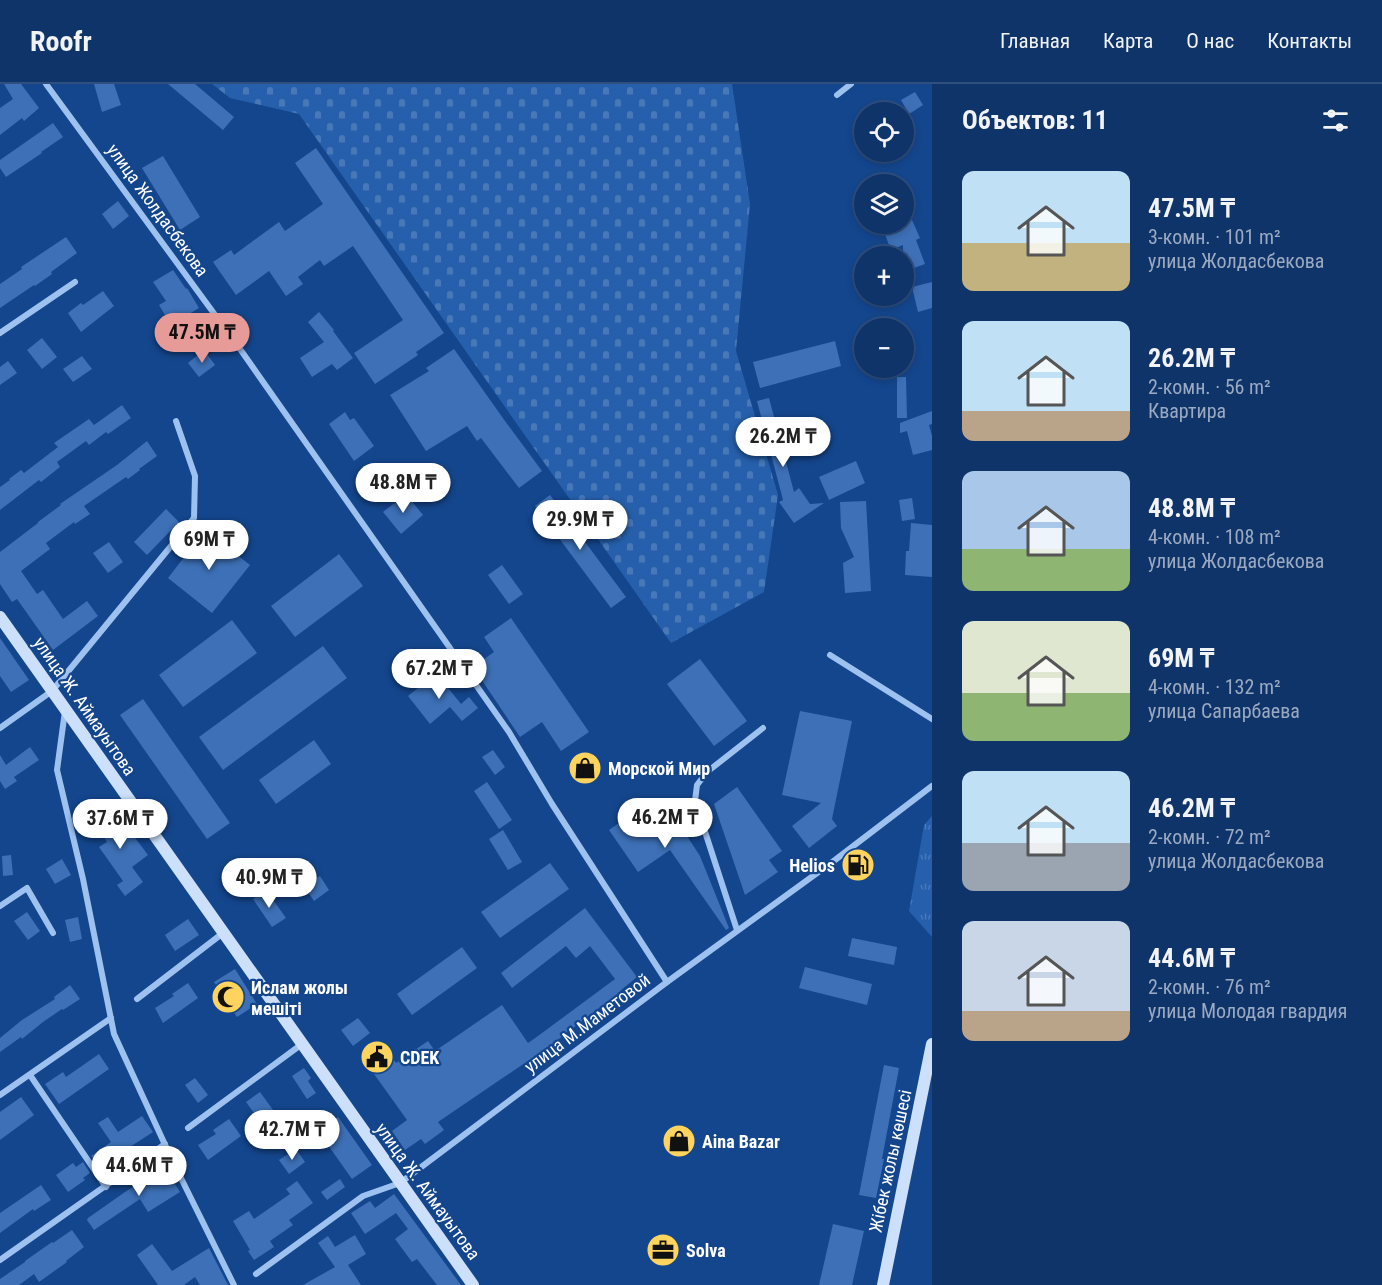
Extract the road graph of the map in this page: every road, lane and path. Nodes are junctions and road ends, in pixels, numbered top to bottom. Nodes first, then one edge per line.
1 (46, 84) edge
2 (851, 84) edge
3 (837, 95) dead end
4 (75, 282) dead end
5 (0, 333) edge
6 (176, 421) dead end
7 (0, 617) edge
8 (830, 655) dead end
9 (52, 691) junction
10 (65, 710) junction
11 (932, 719) edge
12 (0, 728) edge
13 (763, 728) dead end
14 (932, 786) edge
15 (0, 906) edge
16 (737, 930) junction
17 (53, 933) dead end
18 (223, 933) junction
19 (667, 982) junction
20 (137, 999) dead end
21 (111, 1018) junction
22 (302, 1044) junction
23 (932, 1044) edge
24 (30, 1074) junction
25 (0, 1095) edge
26 (188, 1128) dead end
27 (165, 1144) junction
28 (400, 1183) junction
29 (106, 1187) junction
30 (0, 1260) edge
31 (256, 1274) dead end
32 (234, 1285) edge
33 (473, 1285) edge
34 (883, 1285) edge

1 - 19 street, улица Жолдасбекова
2 - 3 street
4 - 5 street
6 - 9 street
7 - 9 street, улица Ж. Аймауытова
8 - 11 street
9 - 10 street, улица Ж. Аймауытова
9 - 12 street
10 - 18 street, улица Ж. Аймауытова
10 - 21 street
13 - 16 street
14 - 16 street, улица М.Маметовой
15 - 17 street
16 - 19 street, улица М.Маметовой
18 - 20 street
18 - 22 street, улица Ж. Аймауытова
19 - 28 street, улица М.Маметовой
21 - 24 street
21 - 27 street
22 - 26 street
22 - 28 street, улица Ж. Аймауытова
23 - 34 street, Жібек жолы көшесі
24 - 25 street
24 - 29 street
27 - 29 street
27 - 32 street
28 - 31 street, улица М.Маметовой
28 - 33 street, улица Ж. Аймауытова
29 - 30 street

